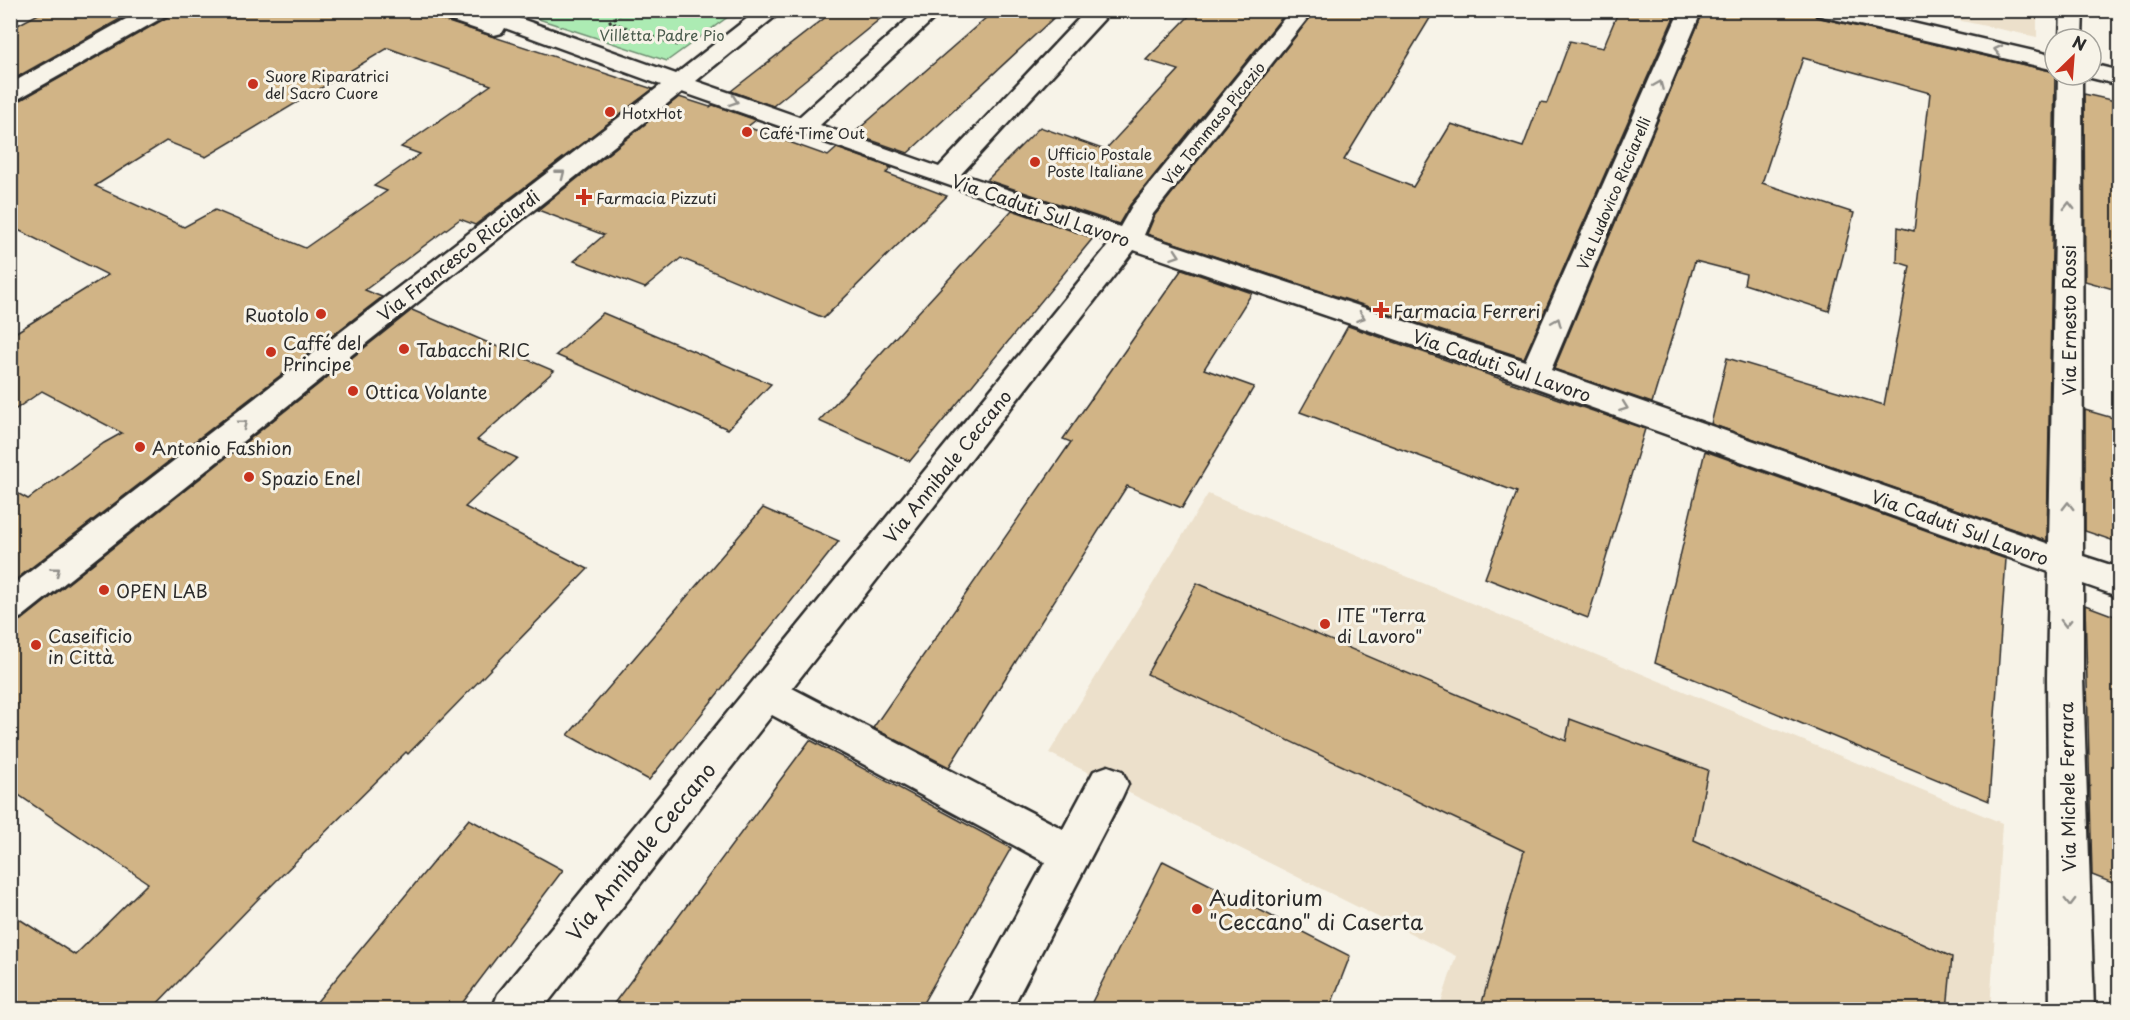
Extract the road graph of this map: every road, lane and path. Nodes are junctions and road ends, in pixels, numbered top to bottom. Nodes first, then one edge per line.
1 (159, 10) edge
2 (627, 10) edge
3 (690, 10) edge
4 (772, 10) edge
5 (932, 10) edge
6 (1303, 10) edge
7 (1691, 10) edge
8 (1825, 10) edge
9 (2072, 10) edge
10 (460, 12) edge
11 (1094, 12) edge
12 (2071, 27) edge
13 (712, 57) junction
14 (2043, 60) edge
15 (2103, 74) edge
16 (2120, 78) edge
17 (674, 86) junction
18 (2070, 87) edge
19 (10, 94) edge
20 (804, 126) junction
21 (944, 177) junction
22 (1128, 239) junction
23 (1534, 375) junction
24 (2068, 565) junction
25 (2120, 583) edge
26 (10, 607) edge
27 (766, 693) junction
28 (1108, 784) dead end
29 (1071, 855) junction
30 (514, 1010) edge
31 (987, 1010) edge
32 (2072, 1010) edge

1 - 19 street
2 - 3 path
2 - 13 path
4 - 13 street, Via Francesco Ricciardi
5 - 20 street
6 - 22 street, Via Tommaso Picazio
23 -> 7 street, Via Ludovico Ricciarelli
14 -> 8 street
9 - 12 street
10 - 17 street, Via Caduti Sul Lavoro
11 - 21 street
13 - 17 street, Via Francesco Ricciardi
15 - 16 street
17 -> 20 street, Via Caduti Sul Lavoro
26 -> 17 street, Via Francesco Ricciardi
24 -> 18 street, Via Ernesto Rossi
20 - 21 street, Via Caduti Sul Lavoro
21 - 22 street, Via Caduti Sul Lavoro
22 -> 23 street, Via Caduti Sul Lavoro
22 - 27 street, Via Annibale Ceccano
23 -> 24 street, Via Caduti Sul Lavoro
24 - 25 street, Via Caduti Sul Lavoro
24 -> 32 street, Via Michele Ferrara
27 - 29 street
27 - 30 street, Via Annibale Ceccano
28 - 29 street
29 - 31 street

